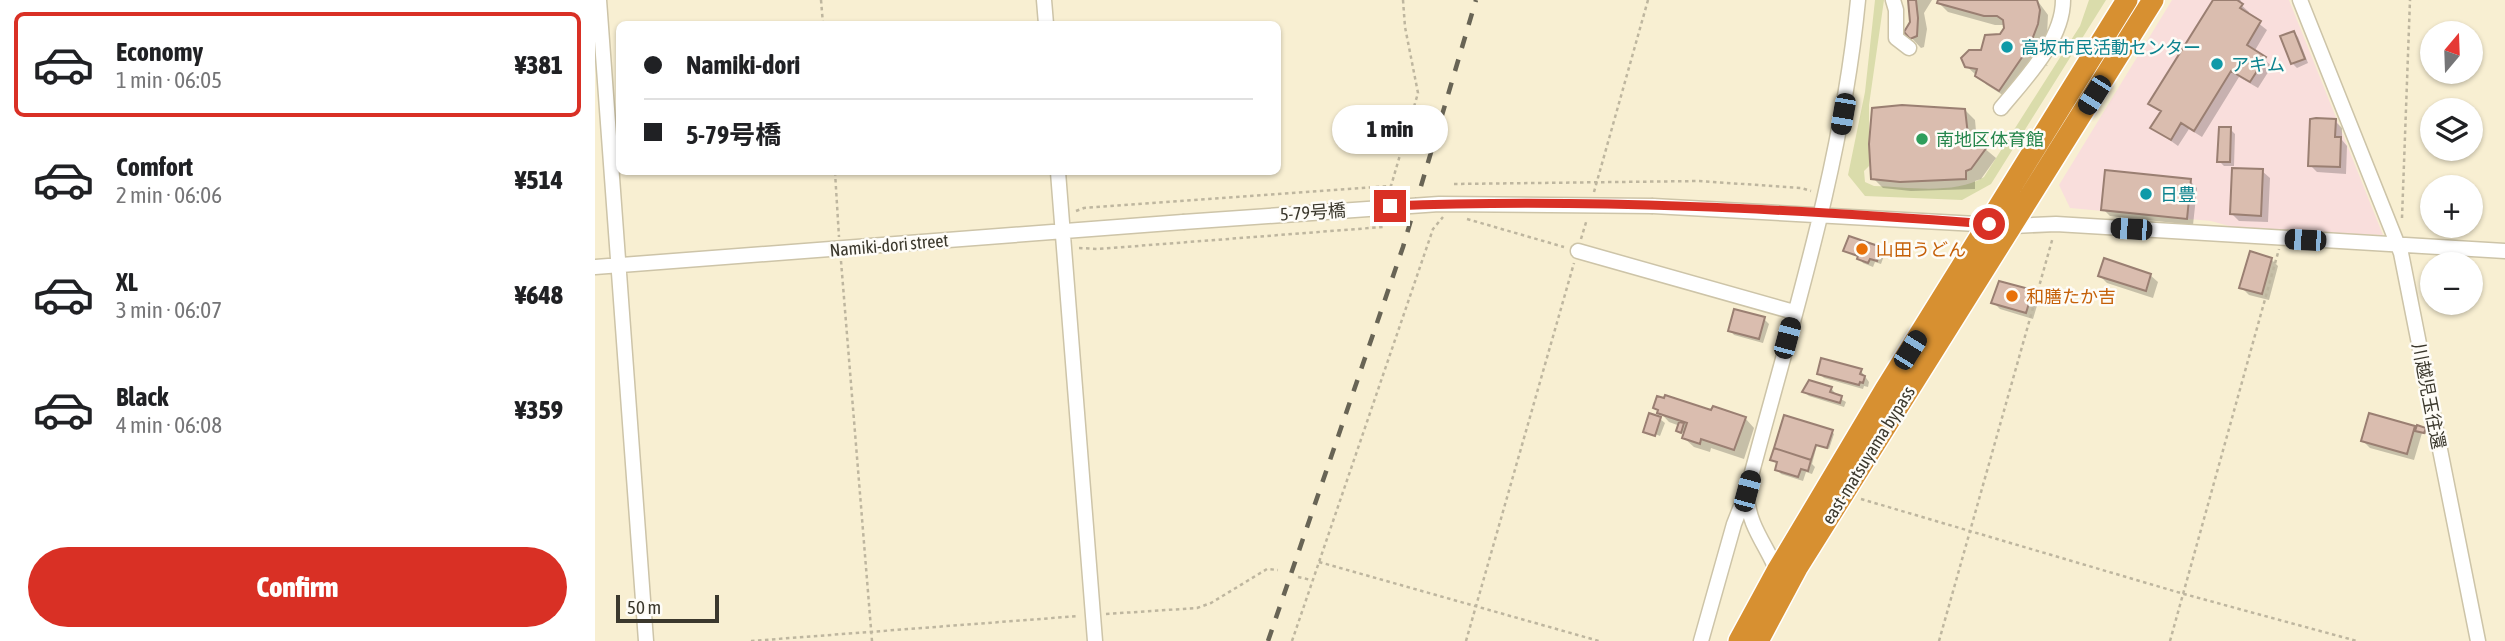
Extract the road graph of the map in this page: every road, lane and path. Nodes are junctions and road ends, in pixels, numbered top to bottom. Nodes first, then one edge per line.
1 (599, 0) edge
2 (821, 0) edge
3 (1044, 0) edge
4 (1403, 0) edge
5 (1648, 0) edge
6 (1858, 0) edge
7 (1893, 0) edge
8 (2063, 0) edge
9 (2127, 0) edge
10 (2153, 0) edge
11 (2300, 0) edge
12 (2410, 0) edge
13 (823, 21) edge
14 (1046, 21) edge
15 (1909, 48) dead end
16 (2001, 108) dead end
17 (835, 175) edge
18 (1058, 175) edge
19 (1596, 183) junction
20 (1454, 184) dead end
21 (1811, 191) dead end
22 (1821, 214) junction
23 (1063, 215) junction
24 (1453, 216) dead end
25 (1464, 219) dead end
26 (1183, 222) joint
27 (1989, 224) junction
28 (2056, 224) junction
29 (2013, 226) junction
30 (1383, 227) dead end
31 (1065, 238) junction
32 (2282, 239) junction
33 (2397, 245) junction
34 (840, 249) junction
35 (1578, 251) junction
36 (2505, 251) edge
37 (618, 265) junction
38 (595, 267) edge
39 (1794, 312) junction
40 (1747, 491) junction
41 (1845, 492) junction
42 (1970, 532) junction
43 (1319, 562) junction
44 (1278, 570) dead end
45 (1298, 577) dead end
46 (1313, 580) junction
47 (1780, 580) junction
48 (2184, 594) junction
49 (1476, 606) junction
50 (1093, 615) junction
51 (872, 631) junction
52 (2337, 635) junction
53 (646, 641) edge
54 (751, 641) edge
55 (873, 641) edge
56 (1095, 641) edge
57 (1292, 641) edge
58 (1466, 641) edge
59 (1599, 641) edge
60 (1701, 641) edge
61 (1739, 641) edge
62 (1758, 641) edge
63 (1939, 641) edge
64 (2171, 641) edge
65 (2338, 641) edge
66 (2357, 641) edge
67 (2478, 641) edge

1 - 37 street
2 - 13 path
3 - 14 street
4 - 23 path
5 - 19 path
6 - 22 street
7 - 15 street
8 - 16 street
9 - 27 highway, east-matsuyama bypass
10 - 29 highway, east-matsuyama bypass
11 - 33 street, 川越児玉往還
12 - 33 path
17 - 34 path
18 - 23 street
19 - 20 path
19 - 21 path
22 - 26 street, 5-79号橋, bridge
22 - 27 street, 5-79号橋
22 - 39 street
23 - 31 street
24 - 43 path
25 - 35 path
26 - 31 street, Namiki-dori street
27 - 29 street, 5-79号橋
27 - 47 highway, east-matsuyama bypass
28 - 29 street, 5-79号橋
28 - 32 street, 5-79号橋
28 - 42 path
29 - 41 highway, east-matsuyama bypass
30 - 31 path
31 - 34 street, Namiki-dori street
31 - 50 street
32 - 33 street, 5-79号橋
32 - 48 path
33 - 36 street, 5-79号橋
33 - 67 street, 川越児玉往還
34 - 37 street, Namiki-dori street
34 - 51 path
35 - 39 street
35 - 49 path
37 - 38 street, Namiki-dori street
37 - 53 street
39 - 40 street
40 - 47 street
40 - 60 street
41 - 42 path
41 - 47 highway, east-matsuyama bypass
42 - 48 path
42 - 63 path
43 - 46 path
43 - 49 path
44 - 50 path
45 - 46 path
46 - 57 path
47 - 61 highway
47 - 62 highway
48 - 52 path
48 - 64 path
49 - 58 path
49 - 59 path
50 - 51 path
50 - 56 street
51 - 54 path
51 - 55 path
52 - 65 path
52 - 66 path

